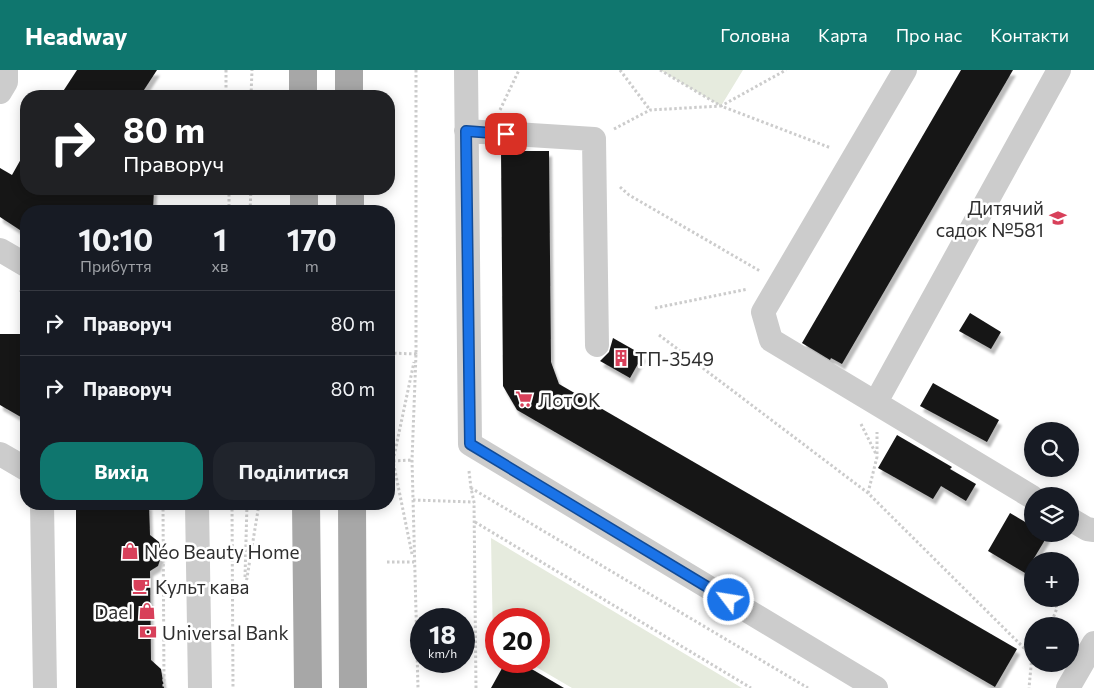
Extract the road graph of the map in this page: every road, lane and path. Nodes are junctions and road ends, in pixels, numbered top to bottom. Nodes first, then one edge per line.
1 (6, 70) edge
2 (226, 70) edge
3 (252, 70) edge
4 (302, 70) edge
5 (349, 70) edge
6 (416, 70) edge
7 (466, 70) edge
8 (519, 70) edge
9 (620, 70) edge
10 (660, 70) edge
11 (786, 70) edge
12 (905, 70) edge
13 (1059, 70) edge
14 (226, 90) edge
15 (251, 90) edge
16 (303, 90) edge
17 (349, 90) edge
18 (0, 92) edge
19 (721, 106) junction
20 (650, 110) junction
21 (477, 132) junction
22 (594, 139) junction
23 (855, 156) junction
24 (594, 167) junction
25 (0, 250) edge
26 (20, 261) edge
27 (780, 283) junction
28 (656, 308) dead end
29 (659, 335) dead end
30 (597, 344) dead end
31 (395, 352) edge
32 (416, 354) junction
33 (876, 402) junction
34 (395, 452) edge
35 (0, 454) edge
36 (412, 460) junction
37 (395, 461) edge
38 (20, 466) edge
39 (395, 471) edge
40 (1024, 491) edge
41 (868, 492) junction
42 (413, 500) junction
43 (474, 502) junction
44 (42, 510) edge
45 (163, 510) edge
46 (197, 510) edge
47 (232, 510) edge
48 (247, 510) edge
49 (258, 510) edge
50 (306, 510) edge
51 (352, 510) edge
52 (475, 522) junction
53 (1079, 524) edge
54 (1094, 530) edge
55 (387, 562) dead end
56 (414, 562) junction
57 (1094, 643) edge
58 (1024, 648) edge
59 (1030, 672) edge
60 (45, 688) edge
61 (164, 688) edge
62 (200, 688) edge
63 (233, 688) edge
64 (308, 688) edge
65 (354, 688) edge
66 (418, 688) edge
67 (476, 688) edge
68 (751, 688) edge
69 (808, 688) edge
70 (876, 688) edge
71 (1029, 688) edge
72 (1068, 688) edge

1 - 18 lane
2 - 14 path
3 - 15 path
4 - 16 main road
5 - 17 main road
6 - 32 path
7 - 21 lane
8 - 21 path
9 - 20 path
10 - 19 path
11 - 19 path
12 - 23 lane
13 - 33 lane
19 - 20 path
19 - 23 path
20 - 22 path
21 - 22 lane
21 - 70 lane
22 - 24 lane
23 - 27 lane
24 - 27 path
24 - 30 lane
25 - 26 lane
27 - 28 path
27 - 33 lane
29 - 41 path
31 - 32 path
32 - 34 path
32 - 36 path
33 - 40 lane
33 - 41 path
35 - 38 lane
36 - 37 path
36 - 42 path
39 - 56 path
41 - 58 path
42 - 43 path
42 - 56 path
43 - 52 path
43 - 69 path
44 - 60 lane
45 - 61 path
46 - 62 lane
47 - 63 path
48 - 49 path
50 - 64 main road
51 - 65 main road
52 - 67 path
52 - 68 path
53 - 54 lane
55 - 56 path
56 - 66 path
57 - 72 lane
59 - 71 path

